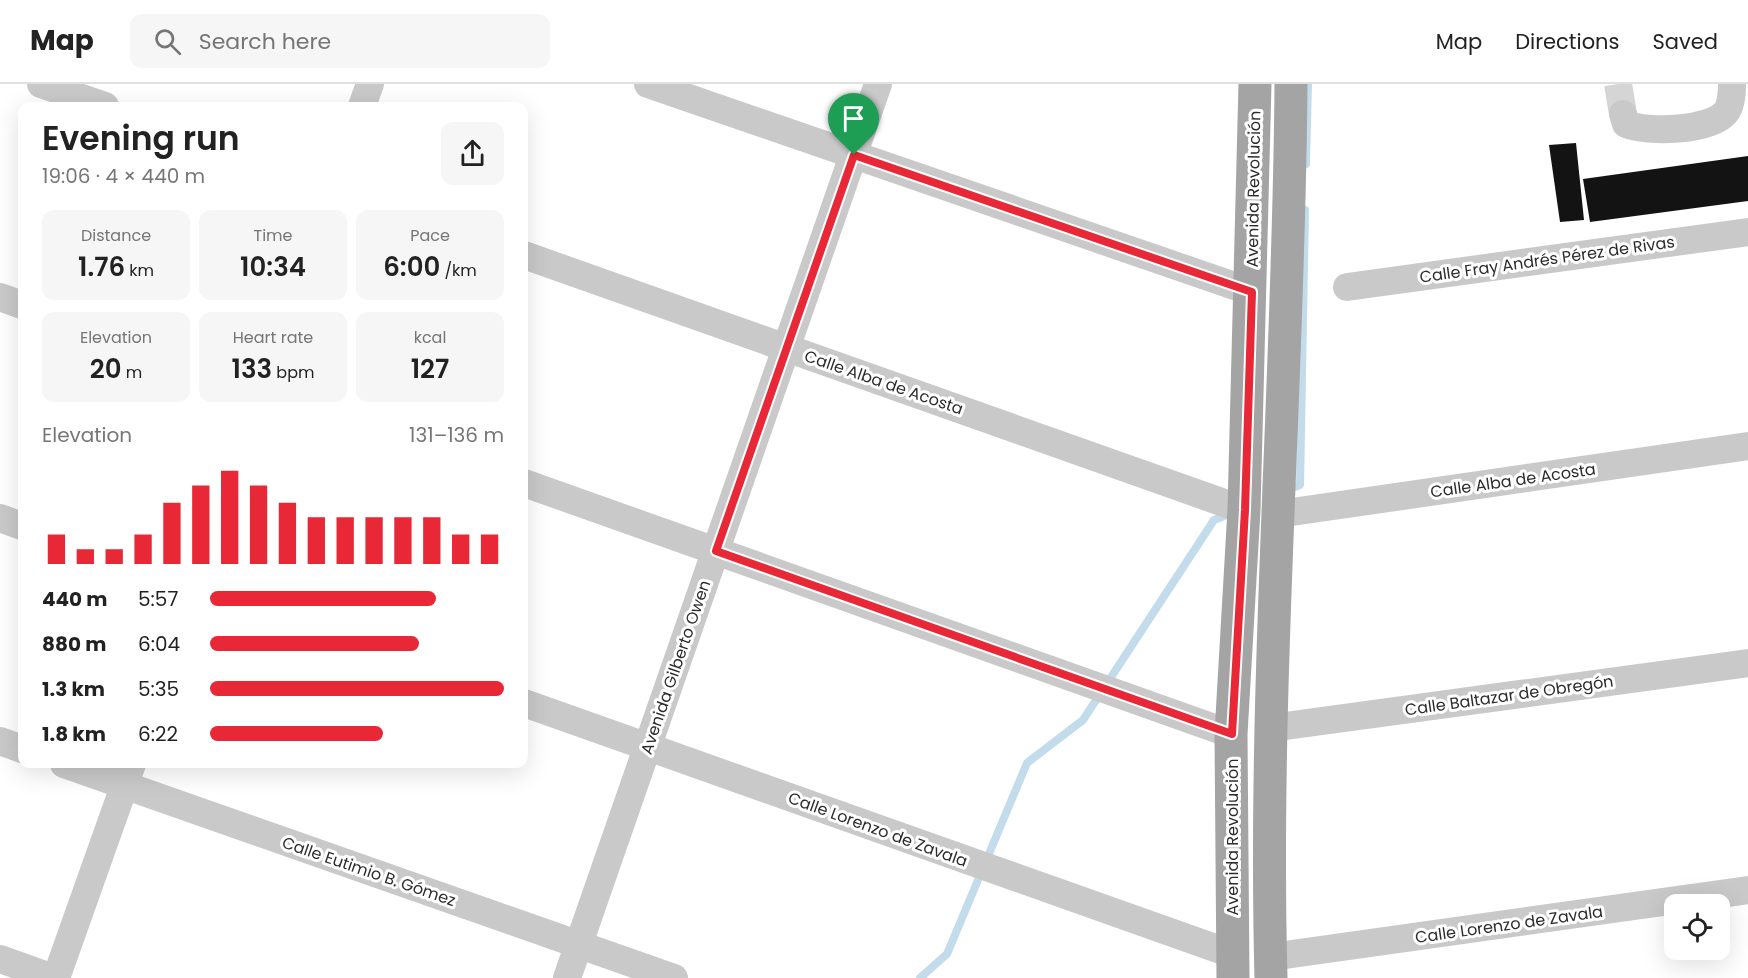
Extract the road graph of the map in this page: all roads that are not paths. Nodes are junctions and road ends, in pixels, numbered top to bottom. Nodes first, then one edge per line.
1 (41, 84) edge
2 (370, 84) edge
3 (648, 84) edge
4 (878, 84) edge
5 (1255, 84) edge
6 (1292, 84) edge
7 (1732, 84) edge
8 (93, 102) edge
9 (363, 102) edge
10 (1623, 114) dead end
11 (854, 155) junction
12 (1748, 232) edge
13 (528, 256) edge
14 (1347, 287) dead end
15 (1252, 292) junction
16 (0, 297) edge
17 (18, 304) edge
18 (786, 348) junction
19 (1748, 446) edge
20 (528, 484) edge
21 (1245, 510) junction
22 (1278, 514) junction
23 (0, 518) edge
24 (18, 525) edge
25 (716, 551) junction
26 (1748, 663) edge
27 (528, 704) edge
28 (1270, 728) junction
29 (1232, 734) junction
30 (0, 741) edge
31 (648, 747) junction
32 (18, 748) edge
33 (90, 768) edge
34 (128, 774) edge
35 (1748, 890) edge
36 (579, 944) junction
37 (0, 959) edge
38 (1233, 966) edge
39 (1271, 967) edge
40 (55, 978) edge
41 (567, 978) edge
42 (674, 978) edge

1 - 8 street
2 - 9 street
3 - 11 street
4 - 11 street, Avenida Gilberto Owen
5 - 15 main road, Avenida Revolución
6 - 22 main road
7 - 10 street
11 - 15 street
11 - 18 street, Avenida Gilberto Owen
12 - 14 street, Calle Fray Andrés Pérez de Rivas
13 - 18 street, Calle Alba de Acosta
15 - 21 main road, Avenida Revolución
16 - 17 street
18 - 21 street, Calle Alba de Acosta
18 - 25 street, Avenida Gilberto Owen
19 - 22 street, Calle Alba de Acosta
20 - 25 street
21 - 29 main road, Avenida Revolución
22 - 28 main road
23 - 24 street
25 - 29 street
25 - 31 street, Avenida Gilberto Owen
26 - 28 street, Calle Baltazar de Obregón
27 - 31 street, Calle Lorenzo de Zavala
28 - 39 main road
29 - 38 main road, Avenida Revolución
30 - 32 street
31 - 36 street, Avenida Gilberto Owen
31 - 38 street, Calle Lorenzo de Zavala
33 - 34 street, Calle Eutimio B. Gómez
34 - 36 street, Calle Eutimio B. Gómez
34 - 40 street
35 - 39 street, Calle Lorenzo de Zavala
36 - 41 street, Avenida Gilberto Owen
36 - 42 street, Calle Eutimio B. Gómez
37 - 40 street

